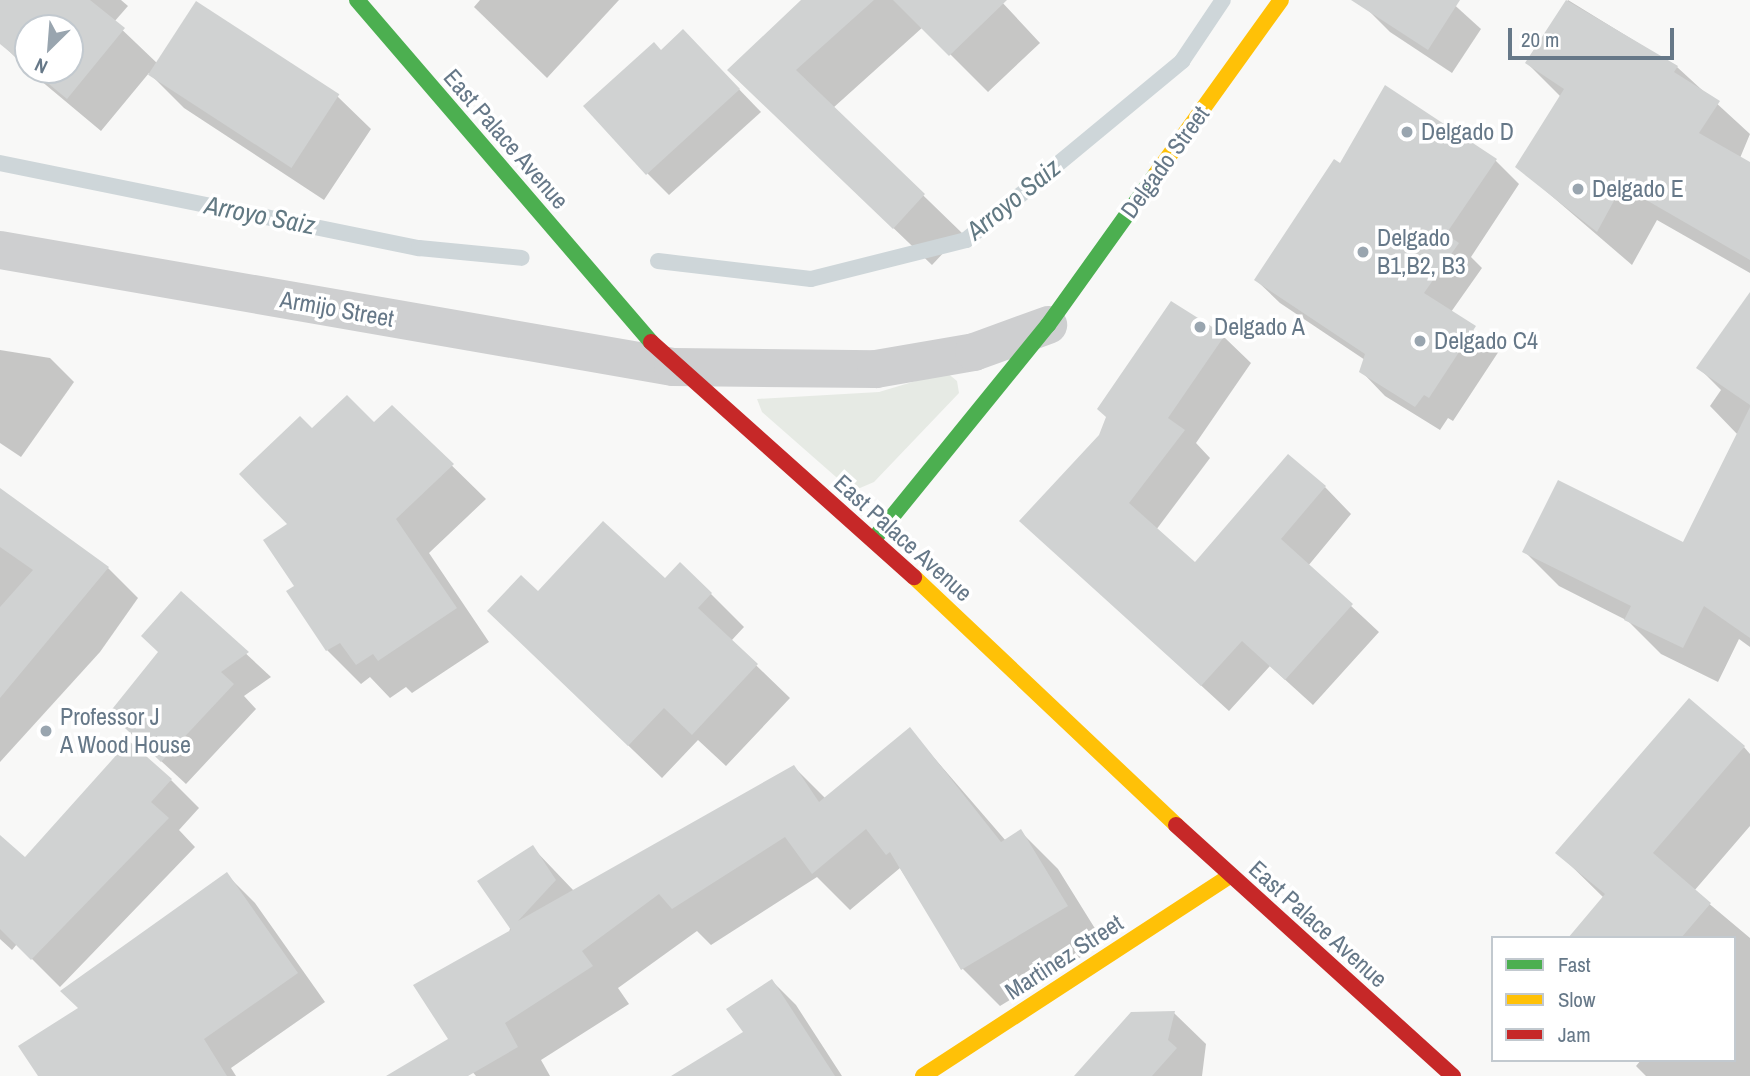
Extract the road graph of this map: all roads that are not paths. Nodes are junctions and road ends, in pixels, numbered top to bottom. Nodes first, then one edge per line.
1 (357, 0) edge
2 (1280, 0) edge
3 (0, 250) edge
4 (1048, 325) junction
5 (673, 367) junction
6 (874, 539) junction
7 (1230, 876) junction
8 (923, 1076) edge
9 (1453, 1076) edge

1 - 5 street, East Palace Avenue
2 - 4 street, Delgado Street
3 - 5 street, Armijo Street
4 - 5 street
4 - 6 street, Delgado Street
5 - 6 street, East Palace Avenue
6 - 7 street, East Palace Avenue
7 - 8 street, Martinez Street
7 - 9 street, East Palace Avenue

